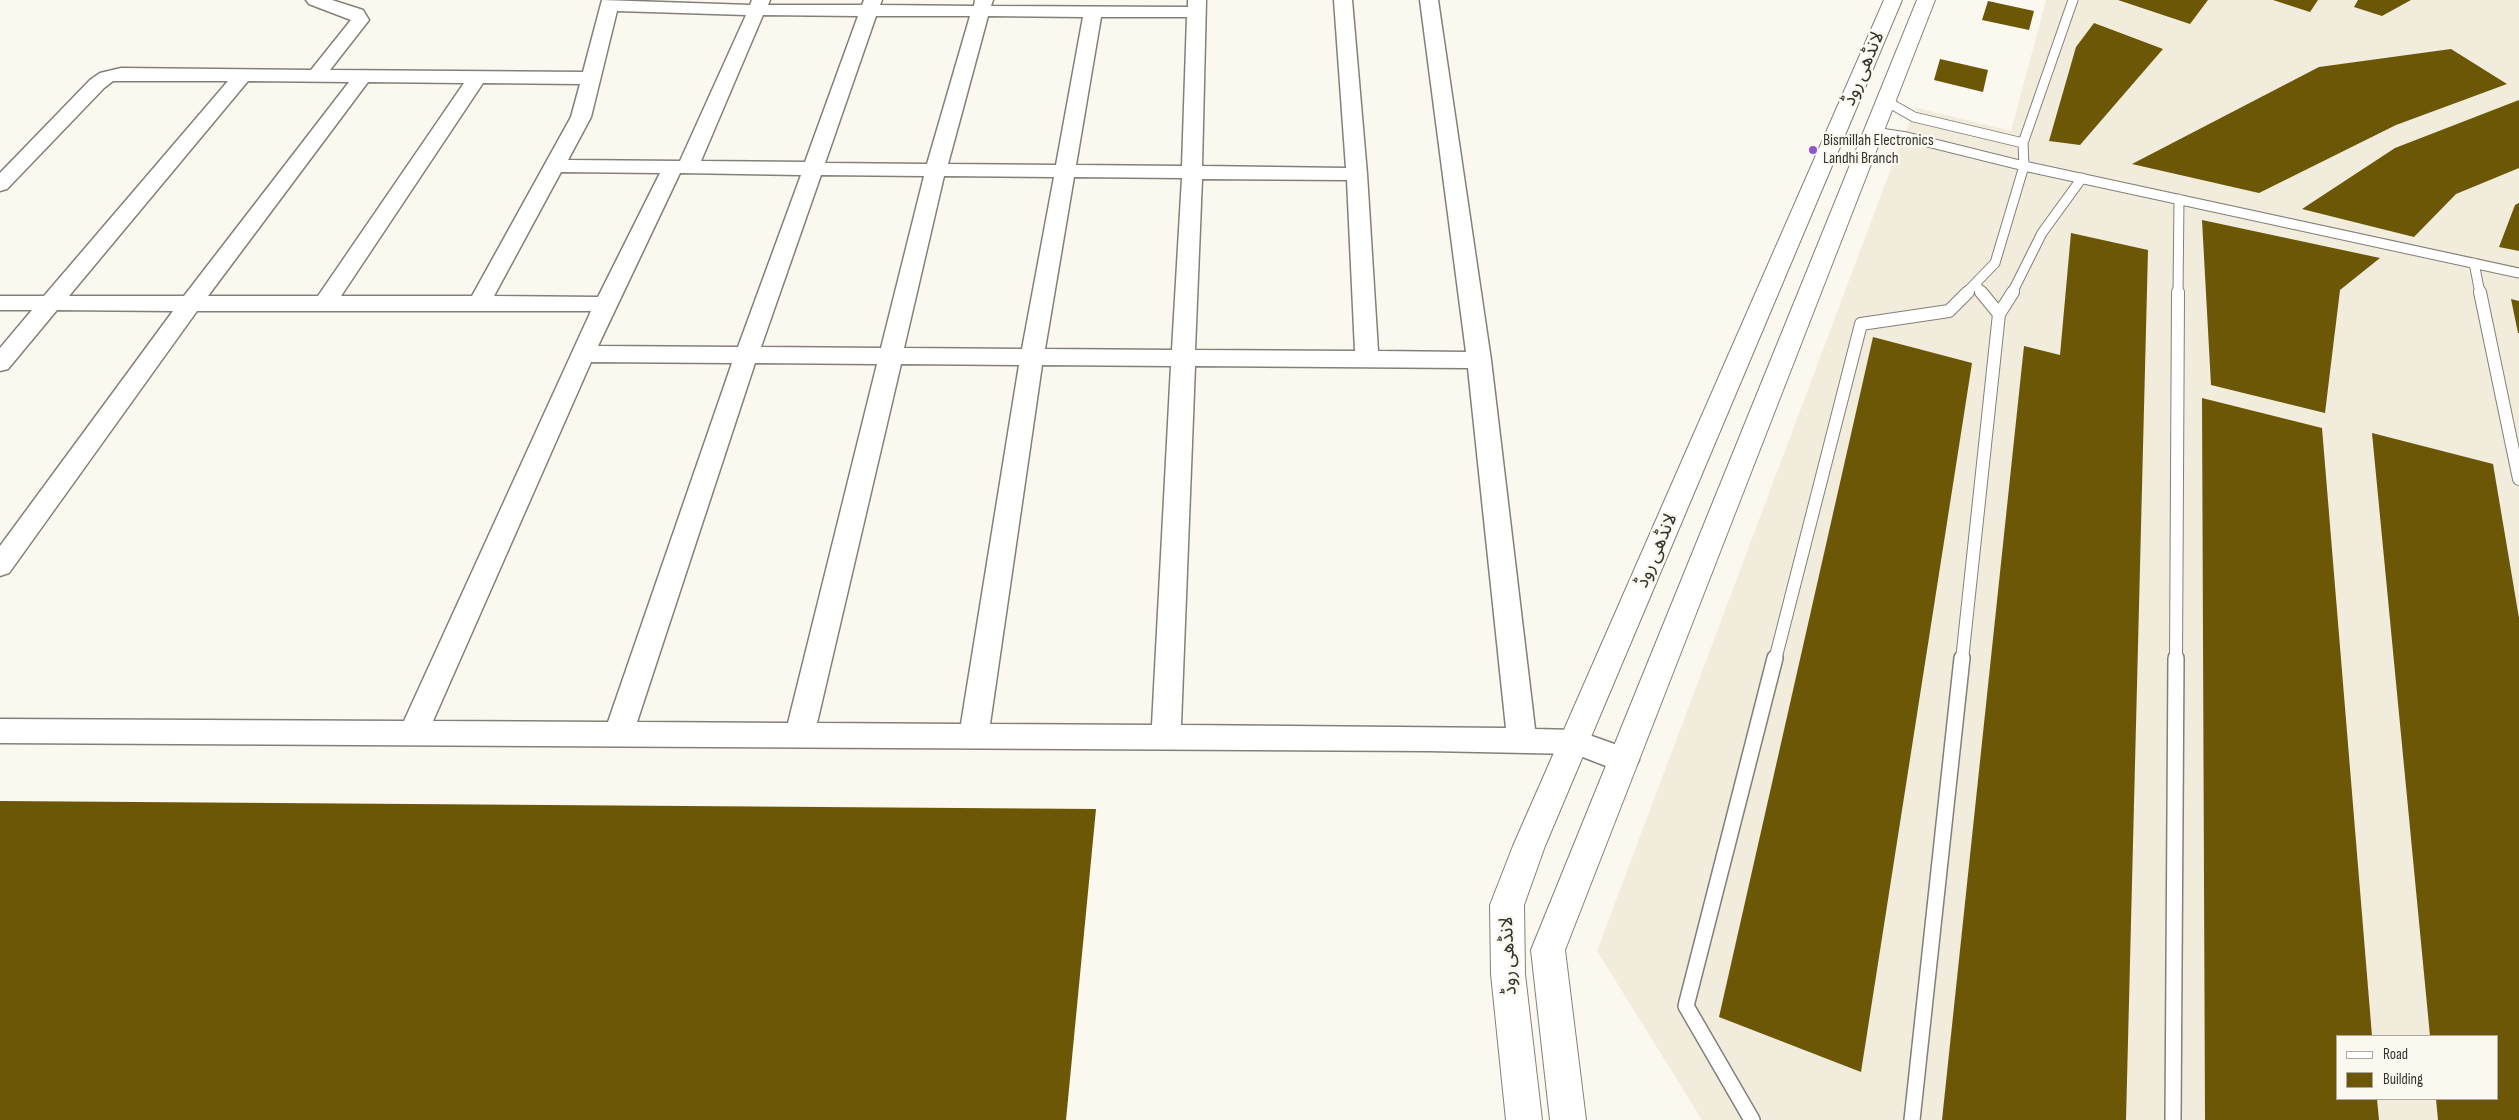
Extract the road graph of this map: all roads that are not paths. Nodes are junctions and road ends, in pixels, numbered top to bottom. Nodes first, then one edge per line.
1 (315, 0) edge
2 (1343, 0) edge
3 (1429, 0) edge
4 (1893, 0) edge
5 (1926, 0) edge
6 (2073, 0) edge
7 (611, 3) edge
8 (758, 5) edge
9 (872, 5) edge
10 (983, 6) edge
11 (1197, 6) edge
12 (1093, 12) junction
13 (242, 76) junction
14 (316, 76) junction
15 (363, 76) junction
16 (477, 77) junction
17 (591, 78) junction
18 (1854, 91) junction
19 (1886, 101) junction
20 (1835, 136) junction
21 (1872, 137) junction
22 (2023, 143) junction
23 (556, 166) junction
24 (2024, 166) junction
25 (681, 167) junction
26 (812, 168) junction
27 (936, 169) junction
28 (1064, 170) junction
29 (1192, 172) junction
30 (1357, 174) junction
31 (2082, 178) junction
32 (0, 185) edge
33 (2179, 199) junction
34 (2474, 264) junction
35 (2519, 273) edge
36 (1975, 284) junction
37 (0, 303) edge
38 (50, 303) junction
39 (190, 304) junction
40 (324, 304) junction
41 (480, 304) junction
42 (605, 304) junction
43 (1999, 314) junction
44 (582, 354) junction
45 (746, 356) junction
46 (890, 356) junction
47 (1032, 356) junction
48 (1182, 358) junction
49 (1367, 360) junction
50 (1479, 360) junction
51 (0, 363) edge
52 (1732, 376) junction
53 (1772, 389) junction
54 (2519, 480) edge
55 (0, 566) edge
56 (0, 731) edge
57 (412, 735) junction
58 (618, 736) junction
59 (799, 737) junction
60 (973, 738) junction
61 (1166, 739) junction
62 (1522, 741) junction
63 (1574, 742) junction
64 (1624, 760) junction
65 (1524, 1120) edge
66 (1568, 1120) edge
67 (1752, 1120) edge
68 (1912, 1120) edge
69 (2173, 1120) edge

1 - 14 street
2 - 30 street
3 - 50 street
4 - 18 main road, لانڈھی روڈ
5 - 19 main road, لانڈھی روڈ
6 - 22 lane
7 - 8 street
7 - 17 street
8 - 9 street
8 - 25 street
9 - 10 street
9 - 26 street
10 - 12 street
10 - 27 street
11 - 12 street
11 - 29 street
12 - 28 street
13 - 14 street
13 - 32 street
13 - 38 street
14 - 15 street
15 - 16 street
15 - 39 street
16 - 17 street
16 - 40 street
17 - 23 street
18 - 19 main road
18 - 20 main road, لانڈھی روڈ
19 - 21 main road, لانڈھی روڈ
19 - 22 lane
20 - 21 main road
20 - 52 main road, لانڈھی روڈ
21 - 24 lane
21 - 53 main road, لانڈھی روڈ
22 - 24 lane
23 - 25 street
23 - 41 street
24 - 31 lane
24 - 36 lane
25 - 26 street
25 - 42 street
26 - 27 street
26 - 45 street
27 - 28 street
27 - 46 street
28 - 29 street
28 - 47 street
29 - 30 street
29 - 48 street
30 - 49 street
31 - 33 lane
31 - 43 lane
33 - 34 lane
33 - 69 lane
34 - 35 lane
34 - 54 lane
36 - 43 lane
36 - 67 lane
37 - 38 street
38 - 39 street
38 - 51 street
39 - 40 street
39 - 55 street
40 - 41 street
41 - 42 street
42 - 44 street
43 - 68 lane
44 - 45 street
44 - 57 street
45 - 46 street
45 - 58 street
46 - 47 street
46 - 59 street
47 - 48 street
47 - 60 street
48 - 49 street
48 - 61 street
49 - 50 street
50 - 62 street
52 - 53 main road
52 - 63 main road, لانڈھی روڈ
53 - 64 main road, لانڈھی روڈ
56 - 57 street
57 - 58 street
58 - 59 street
59 - 60 street
60 - 61 street
61 - 62 street
62 - 63 street
63 - 64 street
63 - 65 main road, لانڈھی روڈ
64 - 66 main road, لانڈھی روڈ

